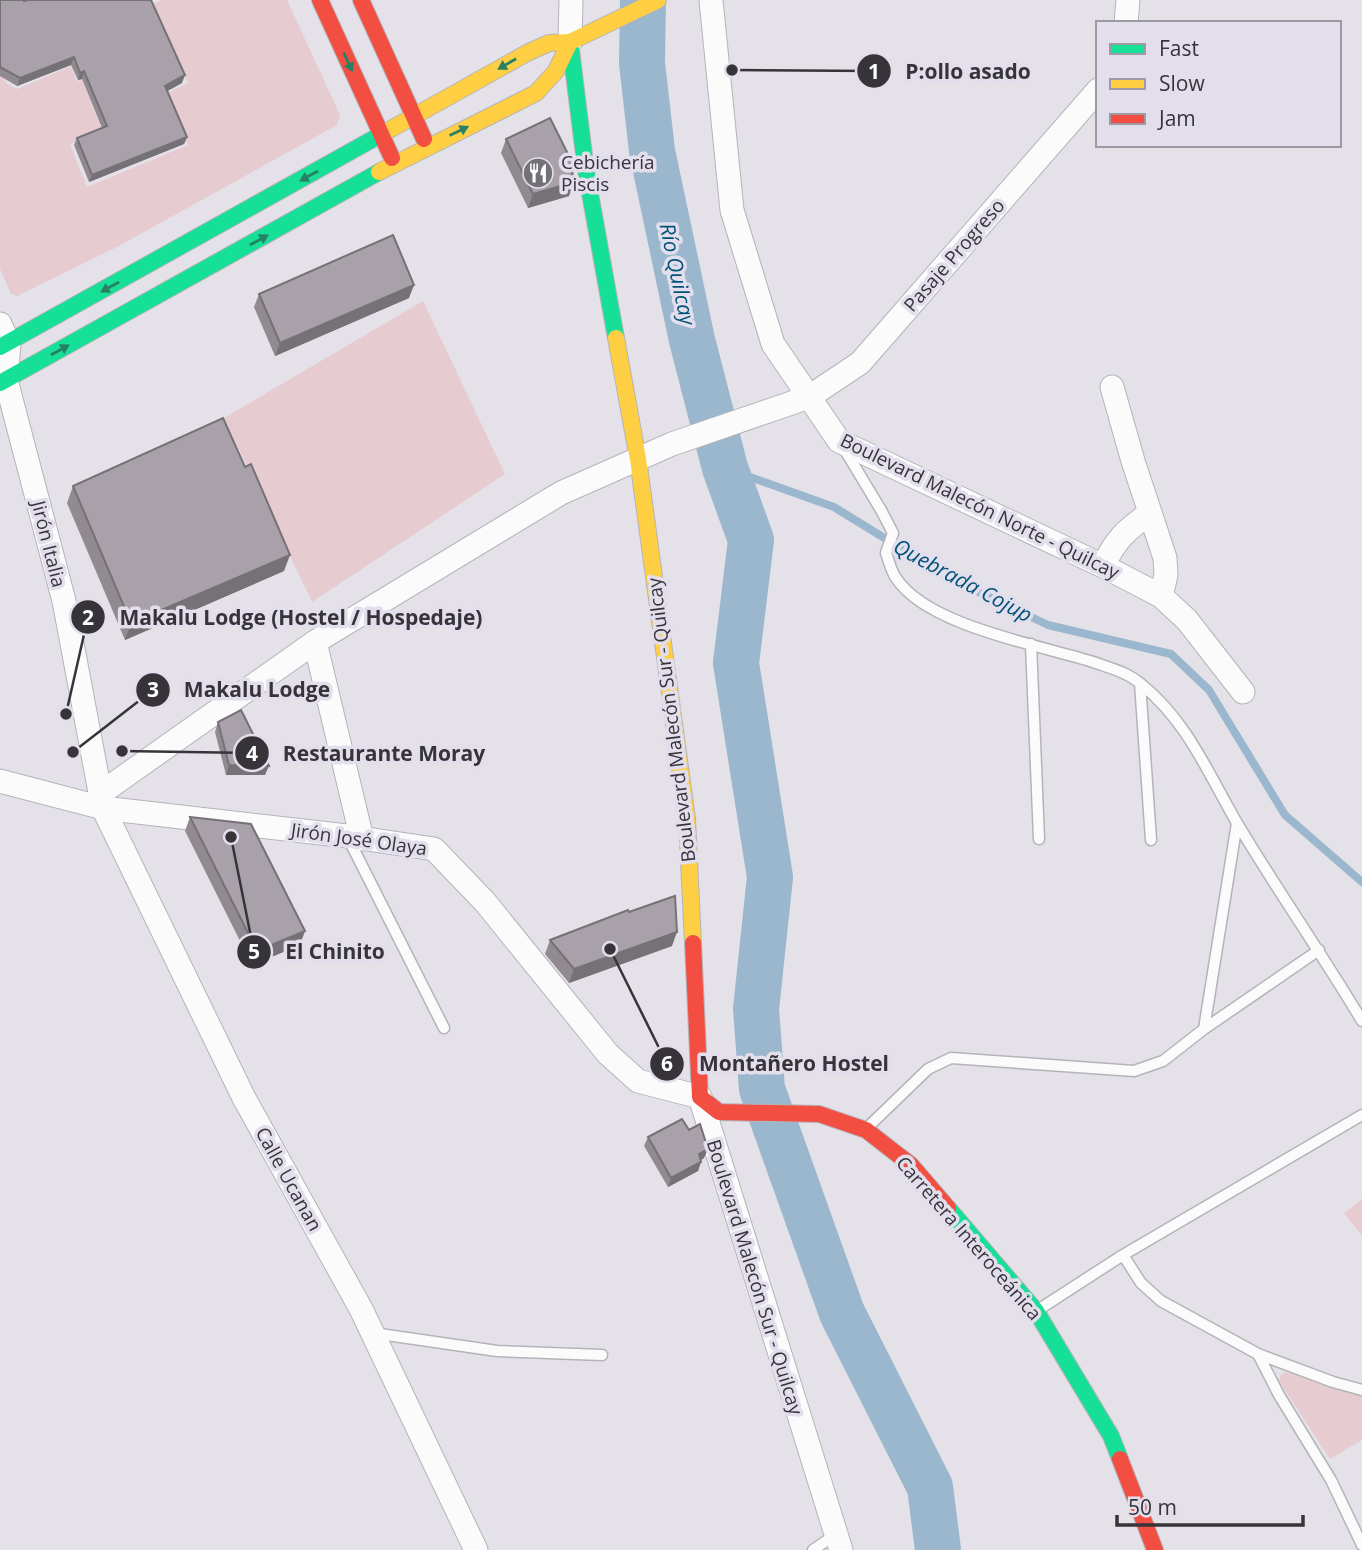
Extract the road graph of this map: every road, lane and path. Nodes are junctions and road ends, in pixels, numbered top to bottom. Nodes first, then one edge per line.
1 (320, 0) edge
2 (362, 0) edge
3 (571, 0) edge
4 (658, 0) edge
5 (711, 0) edge
6 (1128, 0) edge
7 (1126, 21) edge
8 (570, 42) junction
9 (1096, 92) edge
10 (415, 116) junction
11 (382, 135) junction
12 (428, 146) junction
13 (394, 164) junction
14 (3, 338) edge
15 (3, 382) edge
16 (1112, 387) dead end
17 (793, 402) junction
18 (839, 441) junction
19 (638, 459) junction
20 (1150, 513) junction
21 (1103, 566) junction
22 (1160, 596) junction
23 (315, 642) junction
24 (1031, 644) junction
25 (1140, 682) junction
26 (1243, 692) dead end
27 (0, 781) edge
28 (102, 801) junction
29 (1237, 823) junction
30 (354, 837) junction
31 (1039, 839) dead end
32 (1151, 840) dead end
33 (1319, 950) junction
34 (1362, 1021) edge
35 (443, 1028) dead end
36 (1204, 1029) junction
37 (700, 1097) junction
38 (1362, 1115) edge
39 (866, 1130) junction
40 (1123, 1255) junction
41 (1036, 1311) junction
42 (373, 1333) junction
43 (1258, 1354) junction
44 (602, 1355) dead end
45 (1362, 1390) edge
46 (838, 1543) edge
47 (1362, 1545) edge
48 (476, 1550) edge
49 (813, 1550) edge
50 (1155, 1550) edge

1 -> 11 main road
2 - 10 main road
3 - 8 street, Boulevard Malecón Sur - Quilcay
4 - 8 main road
5 - 17 street, Boulevard Malecón Norte - Quilcay
6 - 7 street
8 -> 10 main road
12 -> 8 main road
8 - 19 main road, Boulevard Malecón Sur - Quilcay
9 - 17 street, Pasaje Progreso
10 - 11 main road
10 - 12 main road
11 - 13 main road
11 -> 14 main road
12 - 13 main road
15 -> 13 main road
14 - 15 street, Jirón Italia
15 - 28 street, Jirón Italia
16 - 20 street
17 - 18 street, Boulevard Malecón Norte - Quilcay
17 - 19 street, Pasaje Progreso
18 - 21 street, Boulevard Malecón Norte - Quilcay
18 - 24 lane
19 - 23 street
19 - 37 main road, Boulevard Malecón Sur - Quilcay
20 - 21 street
20 - 22 street
21 - 22 street, Boulevard Malecón Norte - Quilcay
22 - 26 street, Boulevard Malecón Norte - Quilcay
23 - 28 street
23 - 30 street
24 - 25 lane
24 - 31 lane
25 - 29 lane
25 - 32 lane
27 - 28 street, Jirón José Olaya
28 - 30 street, Jirón José Olaya
28 - 42 street, Calle Ucanan
29 - 33 lane
29 - 36 lane
30 - 35 lane
30 - 37 street, Jirón José Olaya
33 - 34 lane
33 - 36 lane
36 - 39 lane
37 - 39 main road, Carretera Interoceánica
37 - 46 street, Boulevard Malecón Sur - Quilcay
38 - 40 lane
39 - 41 main road, Carretera Interoceánica
40 - 41 lane
40 - 43 lane
41 - 50 main road, Carretera Interoceánica
42 - 44 lane
42 - 48 street, Calle Ucanan
43 - 45 lane
43 - 47 lane
46 - 49 lane

